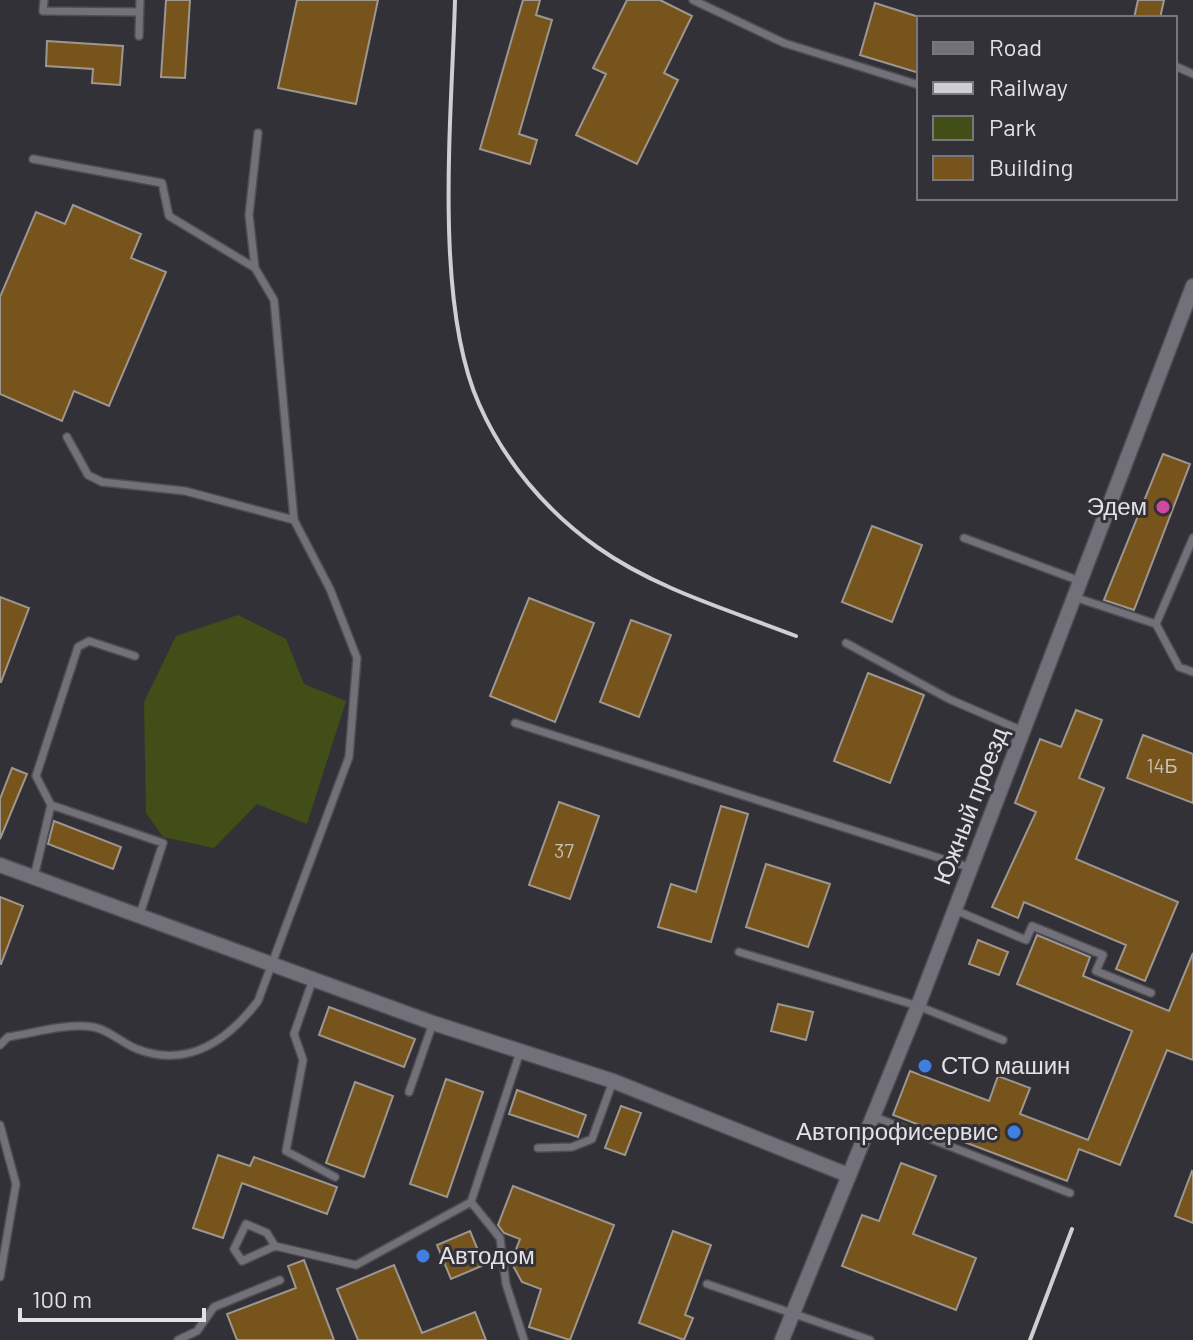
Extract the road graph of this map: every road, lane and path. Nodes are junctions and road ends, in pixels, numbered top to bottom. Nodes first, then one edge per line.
1 (44, 0) edge
2 (140, 0) edge
3 (693, 0) edge
4 (139, 12) junction
5 (139, 36) dead end
6 (917, 84) edge
7 (258, 133) dead end
8 (33, 159) dead end
9 (255, 268) junction
10 (1193, 286) edge
11 (67, 437) dead end
12 (294, 520) junction
13 (964, 538) dead end
14 (1193, 538) edge
15 (1080, 581) junction
16 (1074, 597) junction
17 (1156, 624) junction
18 (846, 643) dead end
19 (135, 656) dead end
20 (1193, 672) edge
21 (515, 723) dead end
22 (1023, 731) junction
23 (51, 805) junction
24 (0, 865) edge
25 (971, 868) junction
26 (34, 878) junction
27 (955, 910) junction
28 (139, 917) junction
29 (739, 952) dead end
30 (271, 965) junction
31 (313, 979) junction
32 (1151, 993) dead end
33 (918, 1006) junction
34 (433, 1023) junction
35 (1003, 1040) dead end
36 (0, 1045) edge
37 (520, 1052) junction
38 (613, 1081) junction
39 (409, 1092) dead end
40 (872, 1116) junction
41 (0, 1125) edge
42 (538, 1148) dead end
43 (848, 1175) junction
44 (335, 1177) dead end
45 (1070, 1193) dead end
46 (471, 1202) junction
47 (275, 1246) junction
48 (0, 1277) edge
49 (280, 1280) dead end
50 (707, 1284) dead end
51 (792, 1316) junction
52 (178, 1340) edge
53 (524, 1340) edge
54 (782, 1340) edge
55 (870, 1340) edge

1 - 4 lane
2 - 4 lane
3 - 6 lane
4 - 5 lane
7 - 9 lane
8 - 9 lane
9 - 12 lane
10 - 15 street, Южный проезд
11 - 12 lane
12 - 30 lane
13 - 15 lane
14 - 17 lane
15 - 16 street, Южный проезд
16 - 17 lane
16 - 22 street, Южный проезд
17 - 20 lane
18 - 22 lane
19 - 23 lane
21 - 25 lane
22 - 25 street, Южный проезд
23 - 26 lane
23 - 28 lane
24 - 26 street
25 - 27 street, Южный проезд
26 - 28 street
27 - 32 lane
27 - 33 street, Южный проезд
28 - 30 street
29 - 33 lane
30 - 31 street
30 - 36 lane
31 - 34 street
31 - 44 lane
33 - 35 lane
33 - 40 street, Южный проезд
34 - 37 street
34 - 39 lane
37 - 38 street
37 - 46 lane
38 - 42 lane
38 - 43 street
40 - 43 street, Южный проезд
40 - 45 lane
41 - 48 lane
43 - 51 street, Южный проезд
46 - 47 lane
46 - 53 lane
47 - 47 lane
49 - 52 lane
50 - 51 lane
51 - 54 street, Южный проезд
51 - 55 lane

